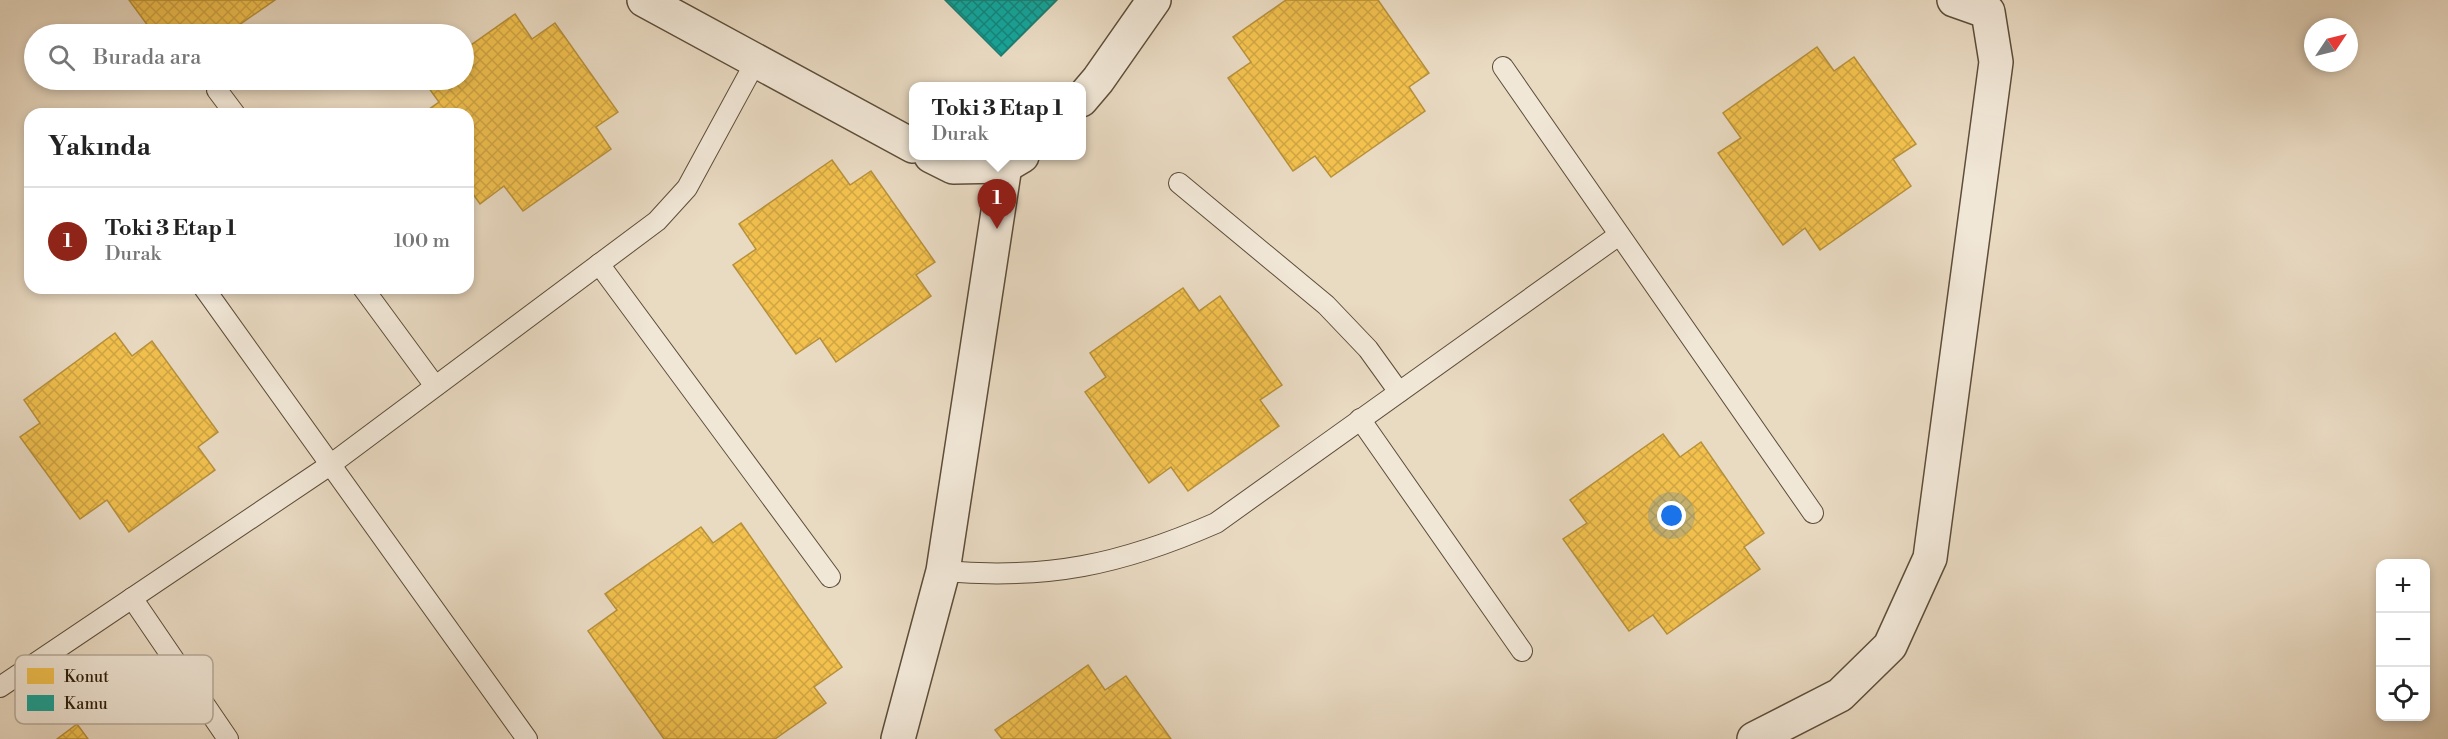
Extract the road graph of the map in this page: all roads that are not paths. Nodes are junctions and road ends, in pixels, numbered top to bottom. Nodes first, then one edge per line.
1 (644, 0) edge
2 (1154, 0) edge
3 (1954, 0) edge
4 (756, 62) junction
5 (1503, 67) dead end
6 (218, 90) dead end
7 (1086, 94) edge
8 (231, 108) edge
9 (909, 144) edge
10 (939, 160) edge
11 (1014, 161) edge
12 (1179, 183) dead end
13 (1619, 235) junction
14 (599, 264) junction
15 (208, 294) edge
16 (367, 294) edge
17 (435, 386) junction
18 (1399, 392) junction
19 (1360, 419) junction
20 (330, 465) junction
21 (1813, 513) dead end
22 (943, 571) junction
23 (830, 577) dead end
24 (132, 598) junction
25 (1522, 651) dead end
26 (47, 655) edge
27 (171, 655) edge
28 (15, 677) edge
29 (0, 687) edge
30 (213, 717) edge
31 (228, 739) edge
32 (527, 739) edge
33 (898, 739) edge
34 (1754, 739) edge

1 - 4 street
2 - 7 street
3 - 34 street
4 - 9 street
4 - 14 lane
5 - 13 lane
6 - 8 lane
10 - 11 street
11 - 22 street
12 - 18 lane
13 - 18 lane
13 - 21 lane
14 - 17 lane
14 - 23 lane
15 - 20 lane
16 - 17 lane
17 - 20 lane
18 - 19 lane
19 - 22 lane
19 - 25 lane
20 - 24 lane
20 - 32 lane
22 - 33 street
24 - 26 lane
24 - 27 lane
28 - 29 lane
30 - 31 lane

